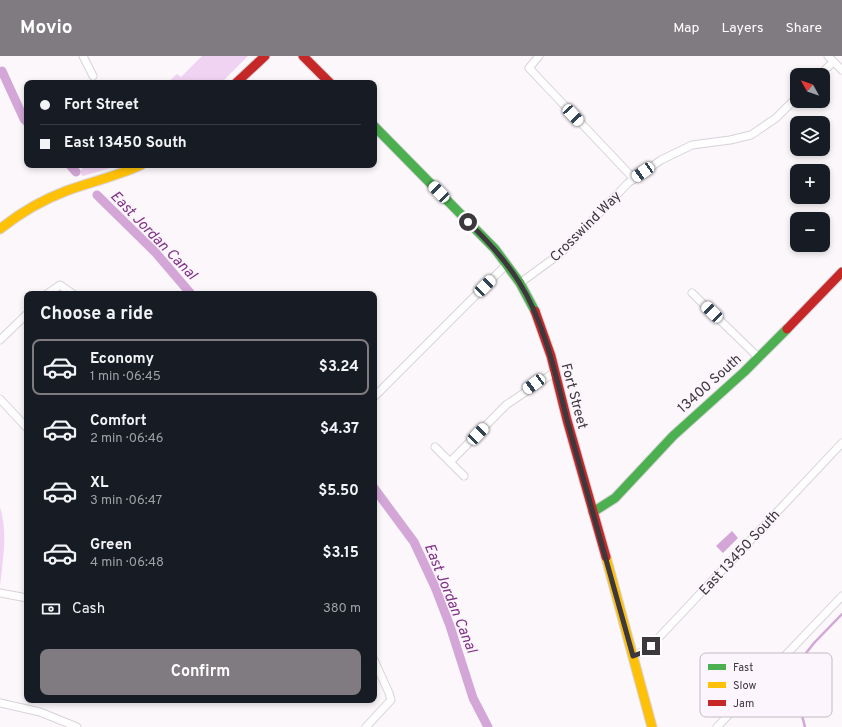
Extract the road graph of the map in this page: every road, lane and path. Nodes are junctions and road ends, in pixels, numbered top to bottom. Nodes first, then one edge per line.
1 (83, 56) edge
2 (264, 56) edge
3 (303, 56) edge
4 (539, 56) edge
5 (828, 56) edge
6 (833, 62) junction
7 (827, 68) edge
8 (842, 70) edge
9 (93, 76) dead end
10 (239, 80) edge
11 (327, 80) edge
12 (790, 104) edge
13 (377, 129) edge
14 (134, 168) edge
15 (634, 178) junction
16 (0, 229) edge
17 (507, 264) junction
18 (842, 272) edge
19 (520, 283) junction
20 (51, 291) edge
21 (69, 291) edge
22 (692, 293) dead end
23 (24, 317) edge
24 (0, 340) edge
25 (758, 357) junction
26 (554, 372) junction
27 (377, 395) edge
28 (0, 400) edge
29 (24, 425) edge
30 (842, 443) edge
31 (434, 447) dead end
32 (450, 462) junction
33 (464, 476) dead end
34 (593, 512) junction
35 (0, 593) edge
36 (842, 596) edge
37 (24, 597) edge
38 (788, 653) edge
39 (633, 656) junction
40 (377, 667) edge
41 (0, 703) edge
42 (727, 717) edge
43 (77, 727) edge
44 (366, 727) edge
45 (652, 727) edge
46 (717, 727) edge

1 - 9 street
2 - 10 street
3 - 11 street
4 - 15 street
5 - 6 street
6 - 7 street
6 - 8 street
12 - 15 street, Crosswind Way
13 - 17 street, Fort Street
14 - 16 street
15 - 19 street, Crosswind Way
17 - 19 street, Fort Street
17 - 27 street
18 - 25 street, 13400 South
19 - 26 street, Fort Street
20 - 21 street
22 - 25 street
23 - 24 street
25 - 34 street, 13400 South
26 - 32 street
26 - 34 street, Fort Street
28 - 29 street
30 - 39 street, East 13450 South
31 - 32 street
32 - 33 street
34 - 39 street, Fort Street
35 - 37 street
36 - 38 street
39 - 45 street, Fort Street
40 - 44 street
41 - 43 street
42 - 46 street

